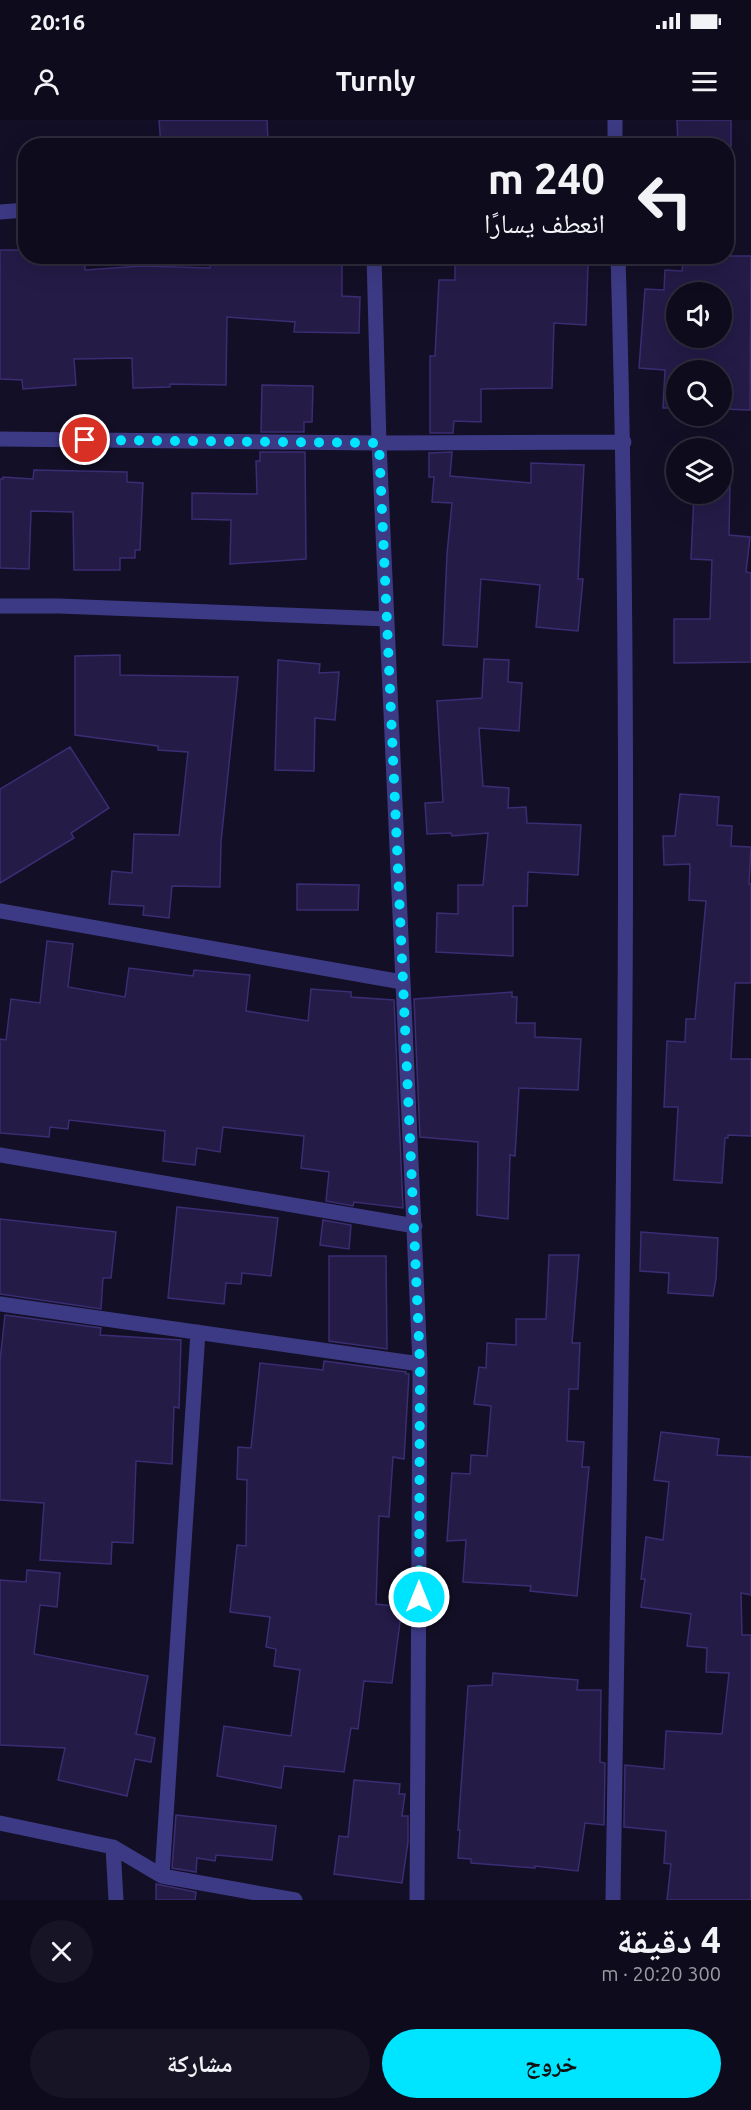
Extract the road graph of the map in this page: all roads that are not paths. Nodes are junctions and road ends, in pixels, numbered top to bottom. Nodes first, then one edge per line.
1 (615, 120) edge
2 (615, 138) edge
3 (18, 211) edge
4 (0, 212) edge
5 (374, 264) edge
6 (618, 264) edge
7 (0, 439) edge
8 (624, 442) junction
9 (379, 443) junction
10 (0, 606) edge
11 (387, 619) junction
12 (0, 911) edge
13 (402, 982) junction
14 (0, 1155) edge
15 (415, 1226) junction
16 (0, 1304) edge
17 (198, 1332) junction
18 (420, 1364) junction
19 (0, 1823) edge
20 (113, 1847) junction
21 (162, 1876) junction
22 (116, 1900) edge
23 (295, 1900) edge
24 (417, 1900) edge
25 (613, 1900) edge

1 - 2 street
3 - 4 street
5 - 9 street
6 - 8 street
7 - 9 street
8 - 9 street
8 - 25 street
9 - 11 street
10 - 11 street
11 - 13 street
12 - 13 street
13 - 15 street
14 - 15 street
15 - 18 street
16 - 17 street
17 - 18 street
17 - 21 street
18 - 24 street
19 - 20 street
20 - 21 street
20 - 22 street
21 - 23 street

